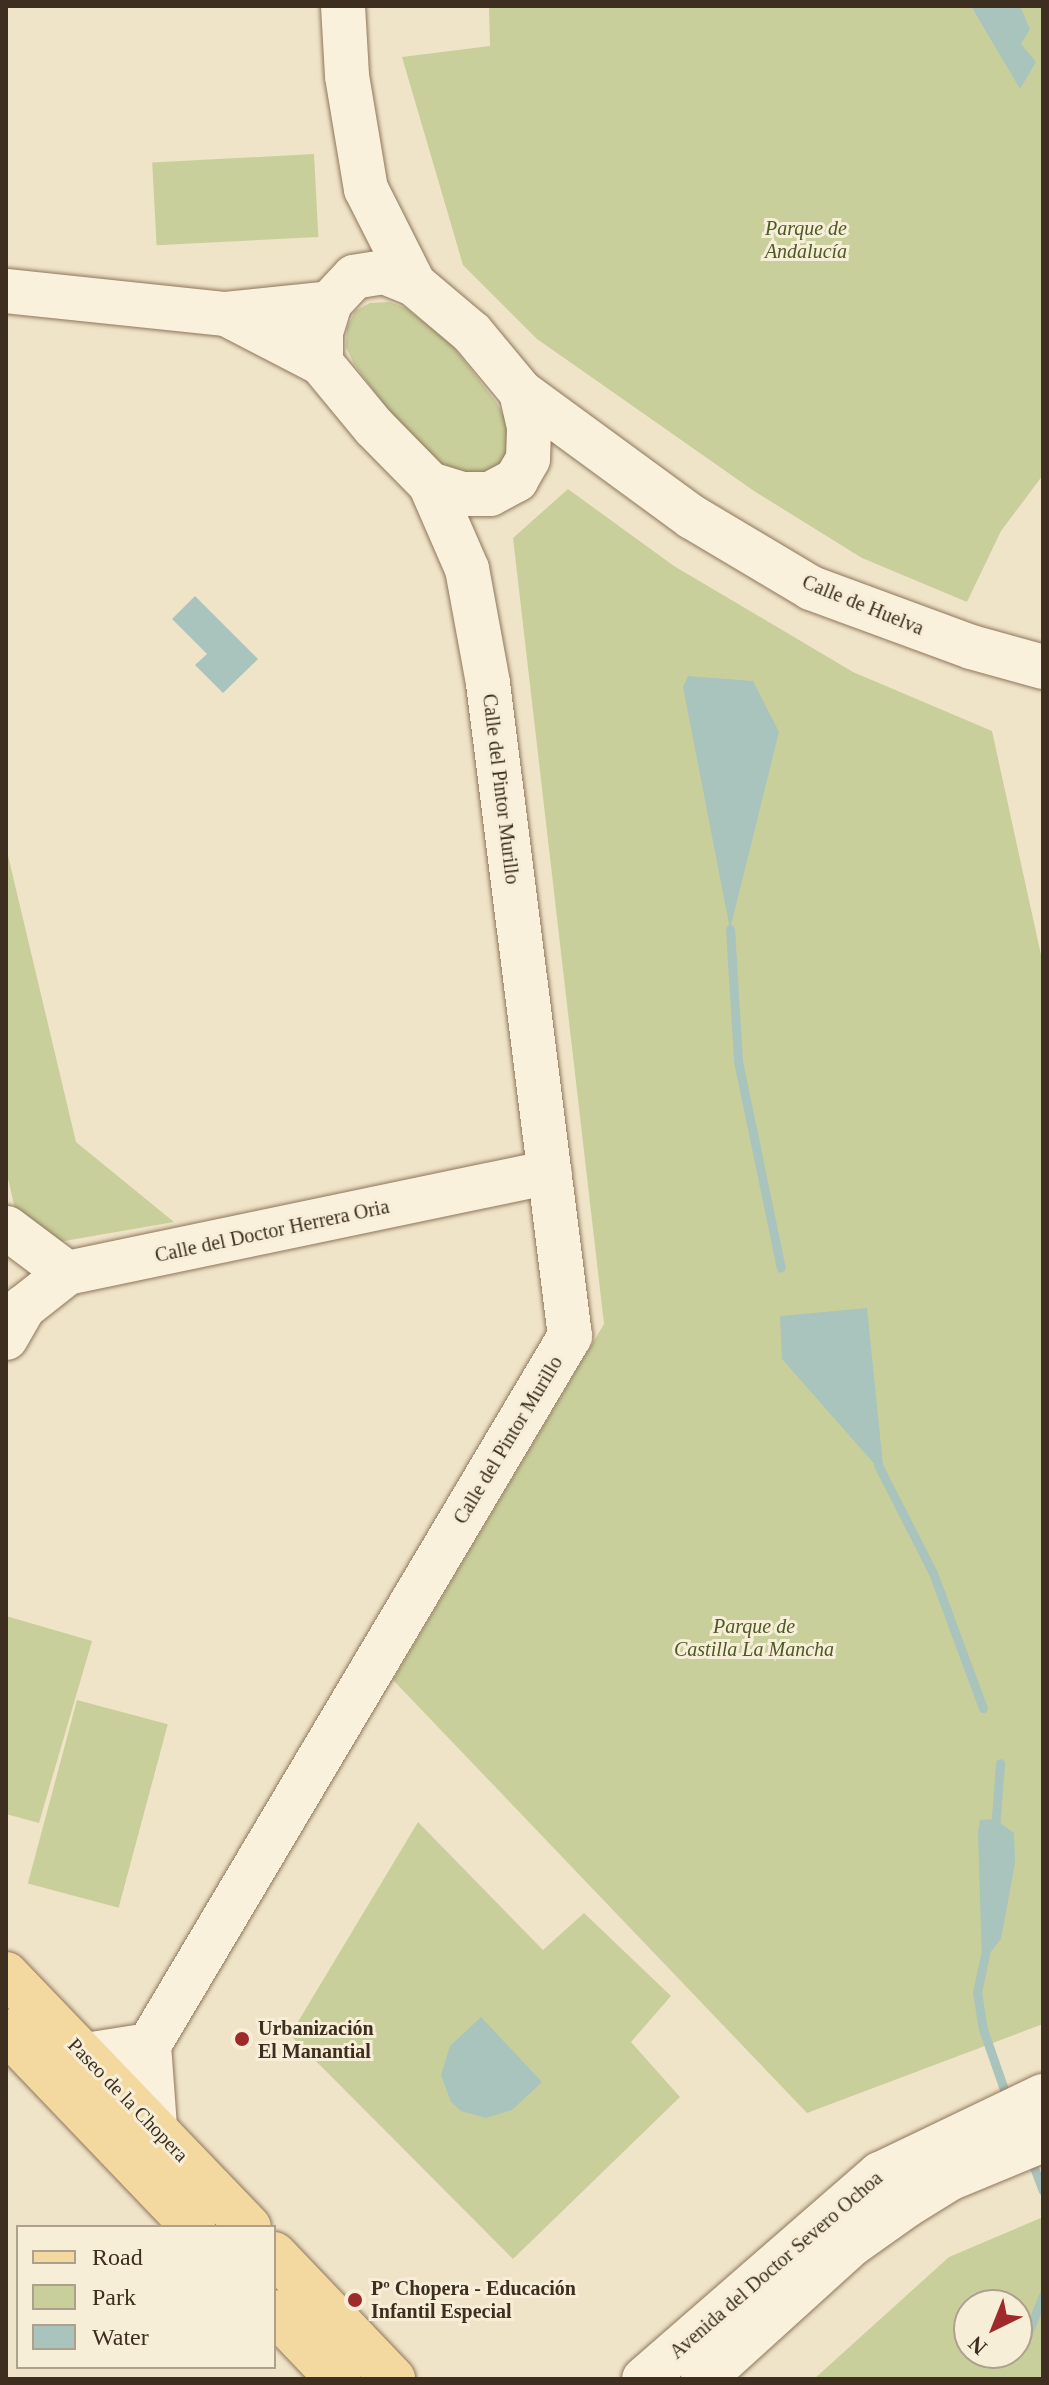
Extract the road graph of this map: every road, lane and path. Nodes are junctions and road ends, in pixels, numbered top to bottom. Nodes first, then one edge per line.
1 (343, 6) edge
2 (366, 189) junction
3 (414, 284) junction
4 (342, 290) junction
5 (6, 291) edge
6 (226, 314) junction
7 (321, 363) junction
8 (521, 392) junction
9 (528, 459) junction
10 (615, 463) junction
11 (430, 484) junction
12 (490, 494) junction
13 (467, 569) junction
14 (1043, 667) edge
15 (550, 1172) junction
16 (6, 1226) edge
17 (6, 1235) edge
18 (67, 1273) junction
19 (6, 1338) edge
20 (6, 1974) edge
21 (6, 2031) edge
22 (149, 2045) junction
23 (86, 2055) junction
24 (1043, 2096) edge
25 (155, 2126) junction
26 (1043, 2140) edge
27 (942, 2162) junction
28 (191, 2225) edge
29 (247, 2225) edge
30 (276, 2256) edge
31 (276, 2314) edge
32 (338, 2379) edge
33 (393, 2379) edge
34 (644, 2379) edge
35 (703, 2379) edge

1 - 2 street
2 - 3 street
2 - 4 street
3 - 4 street
3 - 8 street, Calle de Huelva
4 - 6 street
4 - 7 street
5 - 6 street
6 - 7 street
7 - 11 street
8 - 9 street
8 - 10 street, Calle de Huelva
9 - 10 street
9 - 12 street
10 - 14 street, Calle de Huelva
11 - 12 street
11 - 13 street, Calle del Pintor Murillo
12 - 13 street, Calle del Pintor Murillo
13 - 15 street, Calle del Pintor Murillo
15 - 18 street, Calle del Doctor Herrera Oria
15 - 22 street, Calle del Pintor Murillo
16 - 17 street
16 - 18 street
18 - 19 street
20 - 23 main road, Paseo de la Chopera
21 - 28 main road, Paseo de la Chopera
22 - 23 street
22 - 25 street
23 - 25 main road, Paseo de la Chopera
24 - 27 street, Avenida del Doctor Severo Ochoa
25 - 29 main road, Paseo de la Chopera
26 - 27 street, Avenida del Doctor Severo Ochoa
27 - 34 street, Avenida del Doctor Severo Ochoa
27 - 35 street, Avenida del Doctor Severo Ochoa
30 - 33 main road
31 - 32 main road

